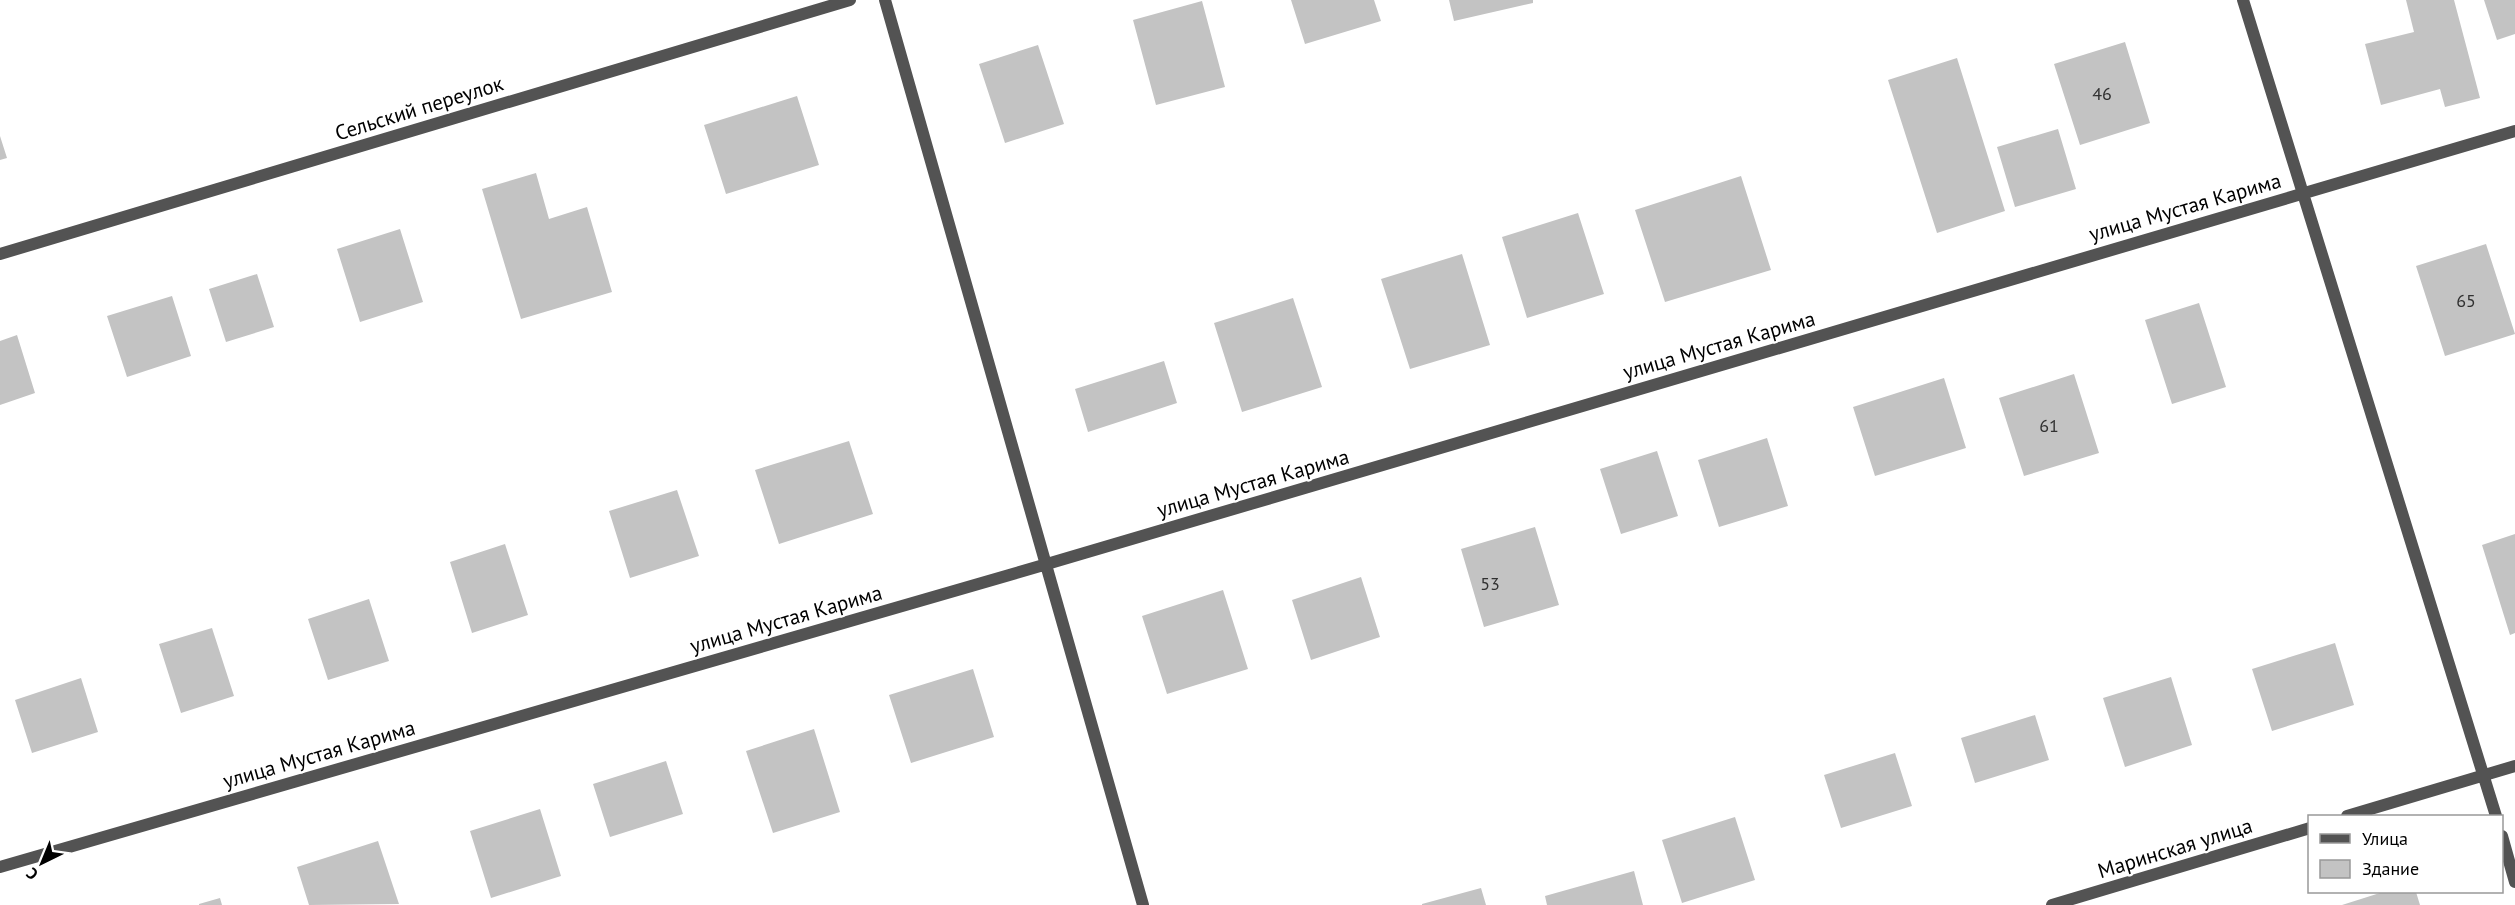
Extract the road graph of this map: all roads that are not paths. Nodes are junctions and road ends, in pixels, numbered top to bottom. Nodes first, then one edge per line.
1 (850, 0) edge
2 (885, 0) edge
3 (2243, 0) edge
4 (2515, 131) edge
5 (2304, 192) junction
6 (0, 254) edge
7 (1047, 564) junction
8 (2515, 766) edge
9 (2484, 776) junction
10 (2350, 815) edge
11 (2496, 815) edge
12 (2308, 829) edge
13 (2503, 840) edge
14 (0, 867) edge
15 (2515, 882) edge
16 (1143, 905) edge
17 (2052, 905) edge

1 - 6 street, Сельский переулок
2 - 7 street
3 - 5 street
4 - 5 street, улица Мустая Карима
5 - 7 street, улица Мустая Карима
5 - 9 street
7 - 14 street, улица Мустая Карима
7 - 16 street
8 - 9 street
9 - 10 street
9 - 11 street
12 - 17 street, Маринская улица
13 - 15 street

